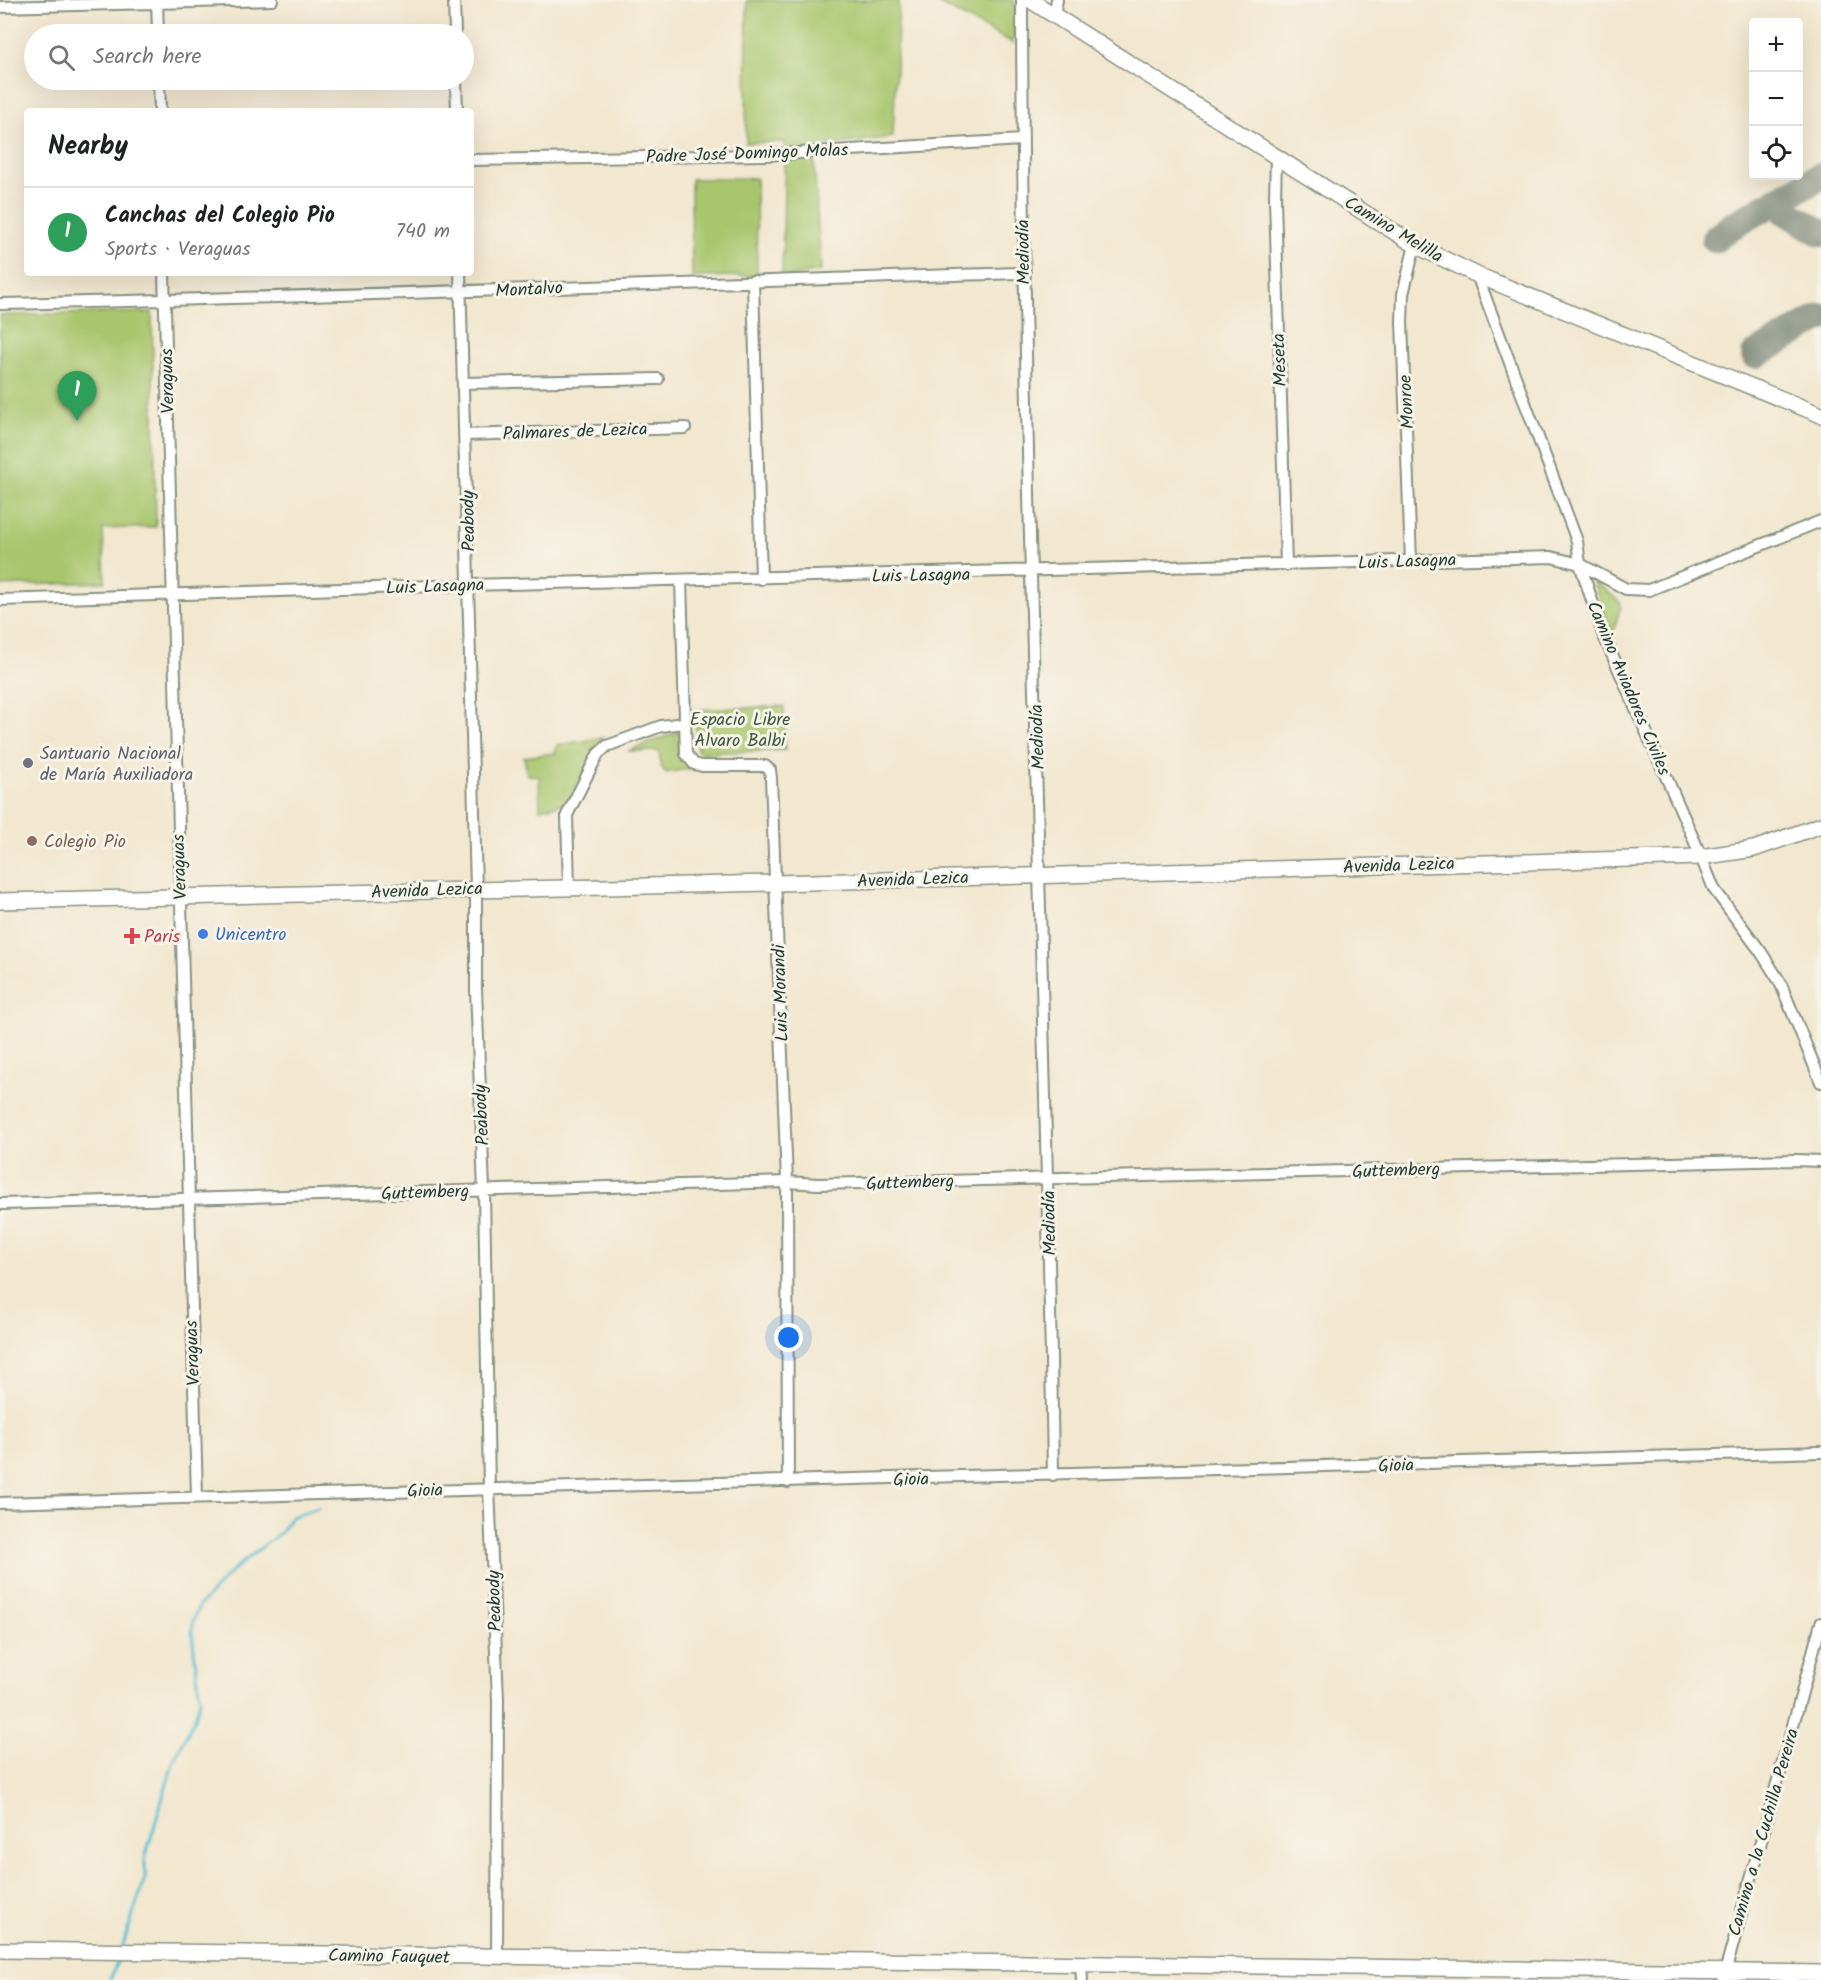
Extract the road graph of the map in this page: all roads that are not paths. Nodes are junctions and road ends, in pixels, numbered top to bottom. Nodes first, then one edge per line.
1 (272, 0) edge
2 (454, 0) edge
3 (1022, 0) edge
4 (1030, 0) edge
5 (157, 2) edge
6 (0, 7) edge
7 (1056, 7) edge
8 (158, 24) edge
9 (454, 24) edge
10 (159, 90) edge
11 (456, 90) edge
12 (160, 108) edge
13 (456, 108) edge
14 (1022, 140) junction
15 (1276, 156) junction
16 (474, 160) edge
17 (1415, 245) junction
18 (1022, 273) junction
19 (1477, 275) junction
20 (164, 276) edge
21 (460, 276) edge
22 (753, 281) junction
23 (461, 292) junction
24 (165, 302) junction
25 (0, 304) edge
26 (658, 379) dead end
27 (464, 383) junction
28 (1821, 416) edge
29 (685, 428) dead end
30 (466, 435) junction
31 (1821, 520) edge
32 (1411, 561) junction
33 (1580, 564) junction
34 (1286, 565) junction
35 (1032, 572) junction
36 (761, 579) junction
37 (681, 580) junction
38 (469, 585) junction
39 (172, 593) junction
40 (0, 600) edge
41 (684, 723) junction
42 (1821, 825) edge
43 (1700, 857) junction
44 (1041, 876) junction
45 (776, 883) junction
46 (569, 887) junction
47 (476, 889) junction
48 (180, 896) junction
49 (0, 901) edge
50 (1821, 1082) edge
51 (1821, 1161) edge
52 (1048, 1178) junction
53 (787, 1182) junction
54 (484, 1191) junction
55 (187, 1199) junction
56 (0, 1204) edge
57 (1821, 1452) edge
58 (1053, 1475) junction
59 (788, 1482) junction
60 (489, 1488) junction
61 (196, 1497) junction
62 (0, 1503) edge
63 (1821, 1623) edge
64 (0, 1950) edge
65 (497, 1957) junction
66 (1082, 1972) edge
67 (1821, 1973) edge
68 (1612, 1975) edge
69 (1723, 1976) edge

1 - 5 street
2 - 9 street
3 - 14 street, Mediodía
4 - 7 street, Camino Melilla
5 - 6 street
5 - 8 street
7 - 15 street, Camino Melilla
10 - 12 street
11 - 13 street
14 - 16 street, Padre José Domingo Molas
14 - 18 street, Mediodía
15 - 17 street, Camino Melilla
15 - 34 street, Meseta
17 - 19 street, Camino Melilla
17 - 32 street, Monroe
18 - 22 street, Montalvo
18 - 35 street, Mediodía
19 - 28 street, Camino Melilla
19 - 33 street, Camino Aviadores Civiles
20 - 24 street, Veraguas
21 - 23 street, Peabody
22 - 23 street, Montalvo
22 - 36 street
23 - 24 street, Montalvo
23 - 27 street, Peabody
24 - 25 street, Montalvo
24 - 39 street, Veraguas
26 - 27 street
27 - 30 street, Peabody
29 - 30 street, Palmares de Lezica
30 - 38 street, Peabody
31 - 33 street, Luis Lasagna
32 - 33 street, Luis Lasagna
32 - 34 street, Luis Lasagna
33 - 43 street, Camino Aviadores Civiles
34 - 35 street, Luis Lasagna
35 - 36 street, Luis Lasagna
35 - 44 street, Mediodía
36 - 37 street, Luis Lasagna
37 - 38 street, Luis Lasagna
37 - 41 street, Luis Morandi
38 - 39 street, Luis Lasagna
38 - 47 street, Peabody
39 - 40 street, Luis Lasagna
39 - 48 street, Veraguas
41 - 45 street, Luis Morandi
41 - 46 street
42 - 43 street, Avenida Lezica
43 - 44 street, Avenida Lezica
43 - 50 street, Camino Aviadores Civiles
44 - 45 street, Avenida Lezica
44 - 52 street, Mediodía
45 - 46 street, Avenida Lezica
45 - 53 street, Luis Morandi
46 - 47 street, Avenida Lezica
47 - 48 street, Avenida Lezica
47 - 54 street, Peabody
48 - 49 street, Avenida Lezica
48 - 55 street, Veraguas
51 - 52 street, Guttemberg
52 - 53 street, Guttemberg
52 - 58 street, Mediodía
53 - 54 street, Guttemberg
53 - 59 street, Luis Morandi
54 - 55 street, Guttemberg
54 - 60 street, Peabody
55 - 56 street, Guttemberg
55 - 61 street, Veraguas
57 - 58 street, Gioia
58 - 59 street, Gioia
59 - 60 street, Gioia
60 - 61 street, Gioia
60 - 65 street, Peabody
61 - 62 street, Gioia
63 - 69 street, Camino a la Cuchilla Pereira
64 - 65 street, Camino Fauquet
65 - 66 street, Camino Fauquet
66 - 68 street, Camino Fauquet
67 - 69 street, Camino Fauquet
68 - 69 street, Camino Fauquet

